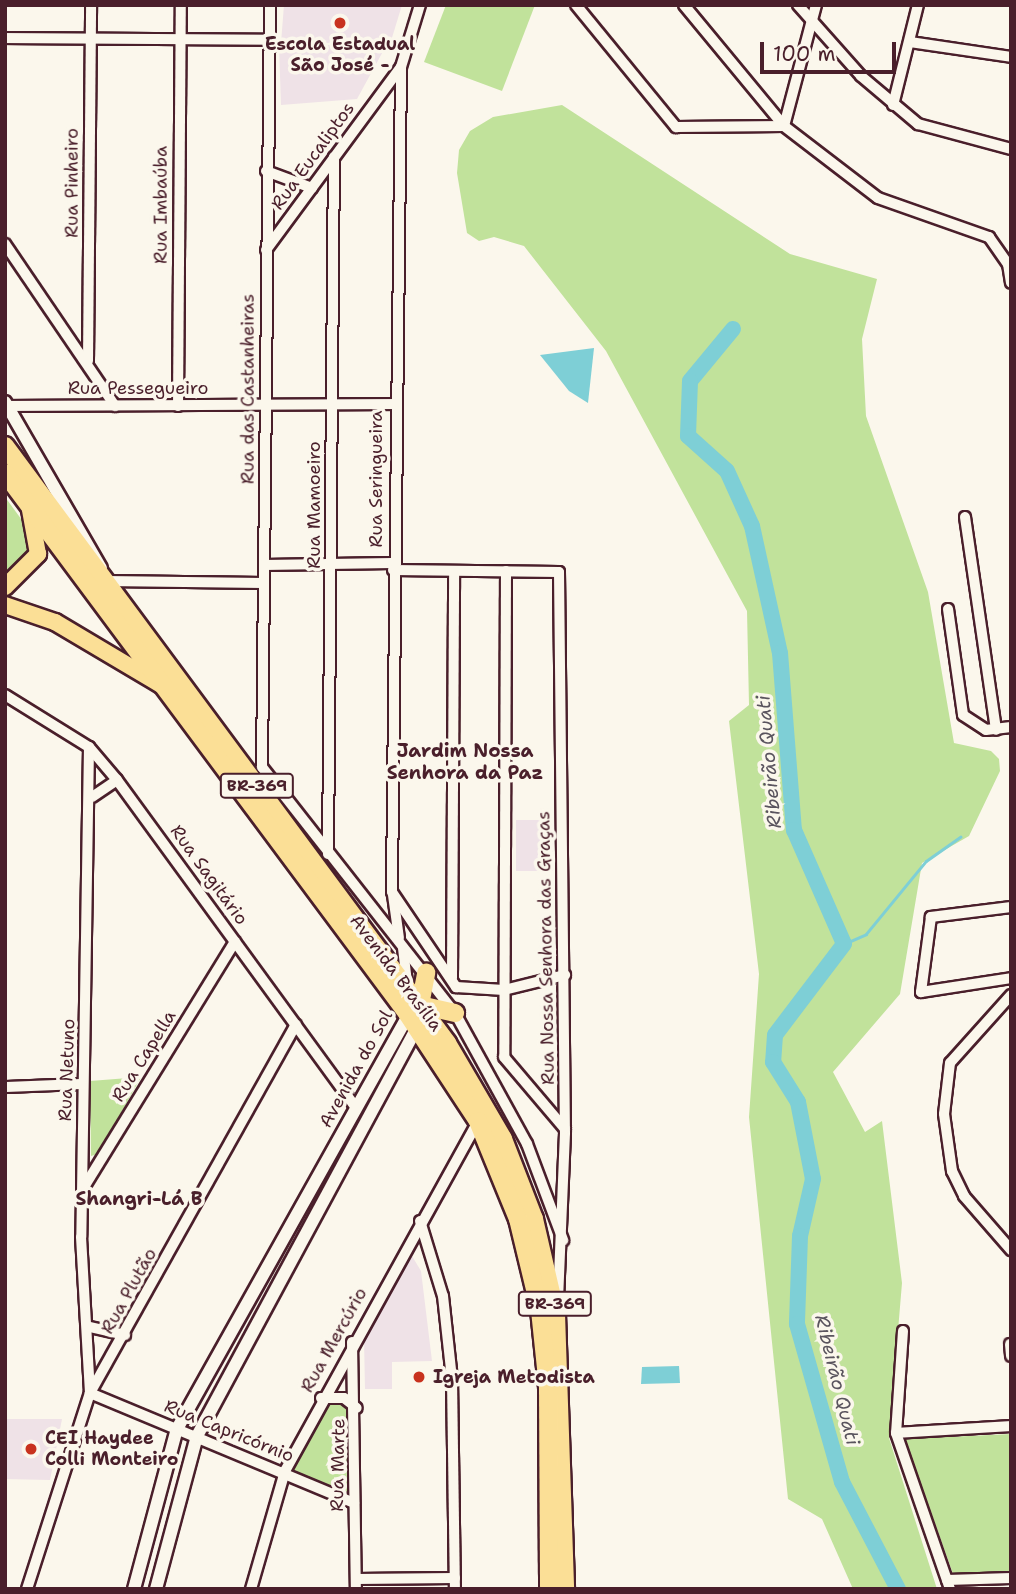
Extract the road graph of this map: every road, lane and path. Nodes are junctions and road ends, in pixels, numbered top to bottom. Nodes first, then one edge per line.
1 (91, 5) edge
2 (181, 5) edge
3 (270, 5) edge
4 (421, 5) edge
5 (576, 5) edge
6 (684, 5) edge
7 (798, 5) edge
8 (816, 5) edge
9 (918, 5) edge
10 (812, 22) junction
11 (5, 38) edge
12 (90, 38) junction
13 (179, 39) junction
14 (266, 40) junction
15 (910, 42) junction
16 (1011, 57) edge
17 (401, 67) junction
18 (893, 105) junction
19 (784, 126) junction
20 (1011, 149) edge
21 (334, 157) junction
22 (266, 171) junction
23 (312, 188) junction
24 (5, 244) edge
25 (266, 250) junction
26 (1009, 264) edge
27 (1011, 283) edge
28 (88, 361) junction
29 (6, 404) edge
30 (394, 404) junction
31 (265, 405) junction
32 (332, 405) junction
33 (115, 406) junction
34 (178, 406) junction
35 (5, 446) edge
36 (5, 473) edge
37 (24, 498) junction
38 (965, 517) dead end
39 (331, 564) junction
40 (264, 565) junction
41 (393, 567) junction
42 (506, 571) junction
43 (454, 572) junction
44 (106, 581) junction
45 (263, 583) junction
46 (5, 587) edge
47 (5, 604) edge
48 (948, 610) dead end
49 (163, 686) junction
50 (5, 695) edge
51 (1011, 727) edge
52 (991, 730) junction
53 (89, 747) junction
54 (264, 772) joint
55 (117, 780) junction
56 (92, 797) junction
57 (328, 854) junction
58 (393, 892) junction
59 (1011, 907) edge
60 (400, 941) junction
61 (235, 942) junction
62 (426, 973) junction
63 (565, 975) junction
64 (452, 978) junction
65 (1011, 978) edge
66 (408, 990) junction
67 (504, 990) junction
68 (1011, 995) edge
69 (414, 1009) junction
70 (455, 1013) junction
71 (296, 1025) junction
72 (418, 1029) junction
73 (82, 1084) junction
74 (5, 1087) edge
75 (355, 1106) junction
76 (478, 1121) junction
77 (565, 1129) junction
78 (332, 1149) junction
79 (348, 1159) junction
80 (83, 1189) junction
81 (420, 1221) junction
82 (563, 1240) junction
83 (1011, 1250) edge
84 (556, 1314) junction
85 (90, 1327) junction
86 (903, 1331) dead end
87 (125, 1335) junction
88 (352, 1342) junction
89 (1010, 1344) edge
90 (1011, 1356) edge
91 (90, 1393) junction
92 (321, 1398) junction
93 (357, 1408) junction
94 (1011, 1426) edge
95 (177, 1429) junction
96 (896, 1433) junction
97 (197, 1436) junction
98 (285, 1471) junction
99 (354, 1503) junction
100 (1011, 1578) edge
101 (356, 1584) edge
102 (455, 1584) edge
103 (949, 1585) edge
104 (27, 1589) edge
105 (134, 1589) edge
106 (156, 1589) edge
107 (251, 1589) edge
108 (549, 1589) edge
109 (565, 1589) edge

1 - 12 street, Rua Pinheiro
2 - 13 street, Rua Imbaúba
3 - 14 street, Rua das Castanheiras
4 - 17 street, Rua Eucaliptos
5 - 19 street
6 - 19 street
7 - 10 street
8 - 10 street
9 - 15 street
10 - 18 street
10 - 19 street
11 - 12 street
12 - 13 street
12 - 28 street, Rua Pinheiro
13 - 14 street
13 - 34 street, Rua Imbaúba
14 - 22 street, Rua das Castanheiras
15 - 16 street
15 - 18 street
17 - 21 street, Rua Eucaliptos
17 - 30 street, Rua Seringueira
18 - 20 street
19 - 26 street
21 - 23 street, Rua Eucaliptos
21 - 32 street, Rua Mamoeiro
22 - 23 street
22 - 25 street, Rua das Castanheiras
23 - 25 street, Rua Eucaliptos
24 - 28 street
25 - 31 street, Rua das Castanheiras
26 - 27 street
28 - 33 street
29 - 33 street, Rua Pessegueiro
29 - 44 street
30 - 32 street, Rua Pessegueiro
30 - 41 street, Rua Seringueira
31 - 32 street, Rua Pessegueiro
31 - 34 street, Rua Pessegueiro
31 - 40 street, Rua das Castanheiras
32 - 39 street, Rua Mamoeiro
33 - 34 street, Rua Pessegueiro
35 - 44 highway, Avenida Brasília / BR-369
36 - 37 highway, Avenida Brasília / BR-369
37 - 46 main road
37 - 49 highway, Avenida Brasília / BR-369
38 - 52 street
39 - 40 street
39 - 41 street
39 - 57 street, Rua Mamoeiro
40 - 45 street, Rua das Castanheiras
41 - 43 street
41 - 58 street, Rua Seringueira
42 - 43 street
42 - 63 street, Rua Nossa Senhora das Graças
42 - 67 street
43 - 64 street
44 - 45 street
44 - 66 highway, Avenida Brasília / BR-369
45 - 54 street, Rua das Castanheiras
47 - 49 main road
48 - 52 street
49 - 69 highway, Avenida Brasília / BR-369
50 - 53 street, Rua Sagitário
51 - 52 street
53 - 55 street, Rua Sagitário
53 - 56 street, Rua Netuno
54 - 57 street, Avenida Brasília
55 - 56 street
55 - 61 street, Rua Sagitário
56 - 73 street, Rua Netuno
57 - 60 street, Avenida Brasília
58 - 60 street, Rua Seringueira
58 - 64 street
59 - 65 street
60 - 62 street, Avenida Brasília
60 - 66 street, Rua Seringueira
61 - 71 street, Rua Sagitário
61 - 80 street, Rua Capella
62 - 69 highway
62 - 70 street, Avenida Brasília
63 - 67 street
63 - 77 street, Rua Nossa Senhora das Graças
64 - 67 street
66 - 69 highway, Avenida Brasília / BR-369
67 - 77 street
68 - 83 street
69 - 70 highway
69 - 72 highway, Avenida Brasília / BR-369
69 - 75 street, Avenida do Sol
69 - 84 highway, Avenida Brasília / BR-369
70 - 82 street, Avenida Brasília
71 - 75 street, Rua Sagitário
71 - 87 street, Rua Plutão
72 - 76 highway, Avenida Brasília / BR-369
72 - 79 street, Avenida do Sol
73 - 74 street
73 - 80 street, Rua Netuno
75 - 78 street, Avenida do Sol
76 - 81 street, Rua Mercúrio
76 - 108 highway, Avenida Brasília / BR-369
77 - 82 street, Rua Nossa Senhora das Graças
78 - 79 street
78 - 95 street, Avenida do Sol
79 - 97 street, Avenida do Sol
80 - 85 street, Rua Netuno
81 - 88 street, Rua Mercúrio
81 - 102 street
82 - 84 street, Rua Nossa Senhora das Graças
84 - 109 highway, Avenida Brasília / BR-369
85 - 87 street
85 - 91 street, Rua Netuno
86 - 96 street
87 - 91 street, Rua Plutão
88 - 92 street, Rua Mercúrio
88 - 93 street, Rua Marte
89 - 90 street
91 - 95 street, Rua Capricórnio
91 - 104 street, Rua Plutão
92 - 93 street
92 - 98 street, Rua Mercúrio
93 - 99 street, Rua Marte
94 - 96 street
95 - 97 street, Rua Capricórnio
95 - 105 street, Avenida do Sol
96 - 103 street
97 - 98 street, Rua Capricórnio
97 - 106 street, Avenida do Sol
98 - 99 street, Rua Capricórnio
98 - 107 street, Rua Mercúrio
99 - 101 street, Rua Marte
100 - 103 street
101 - 102 street

